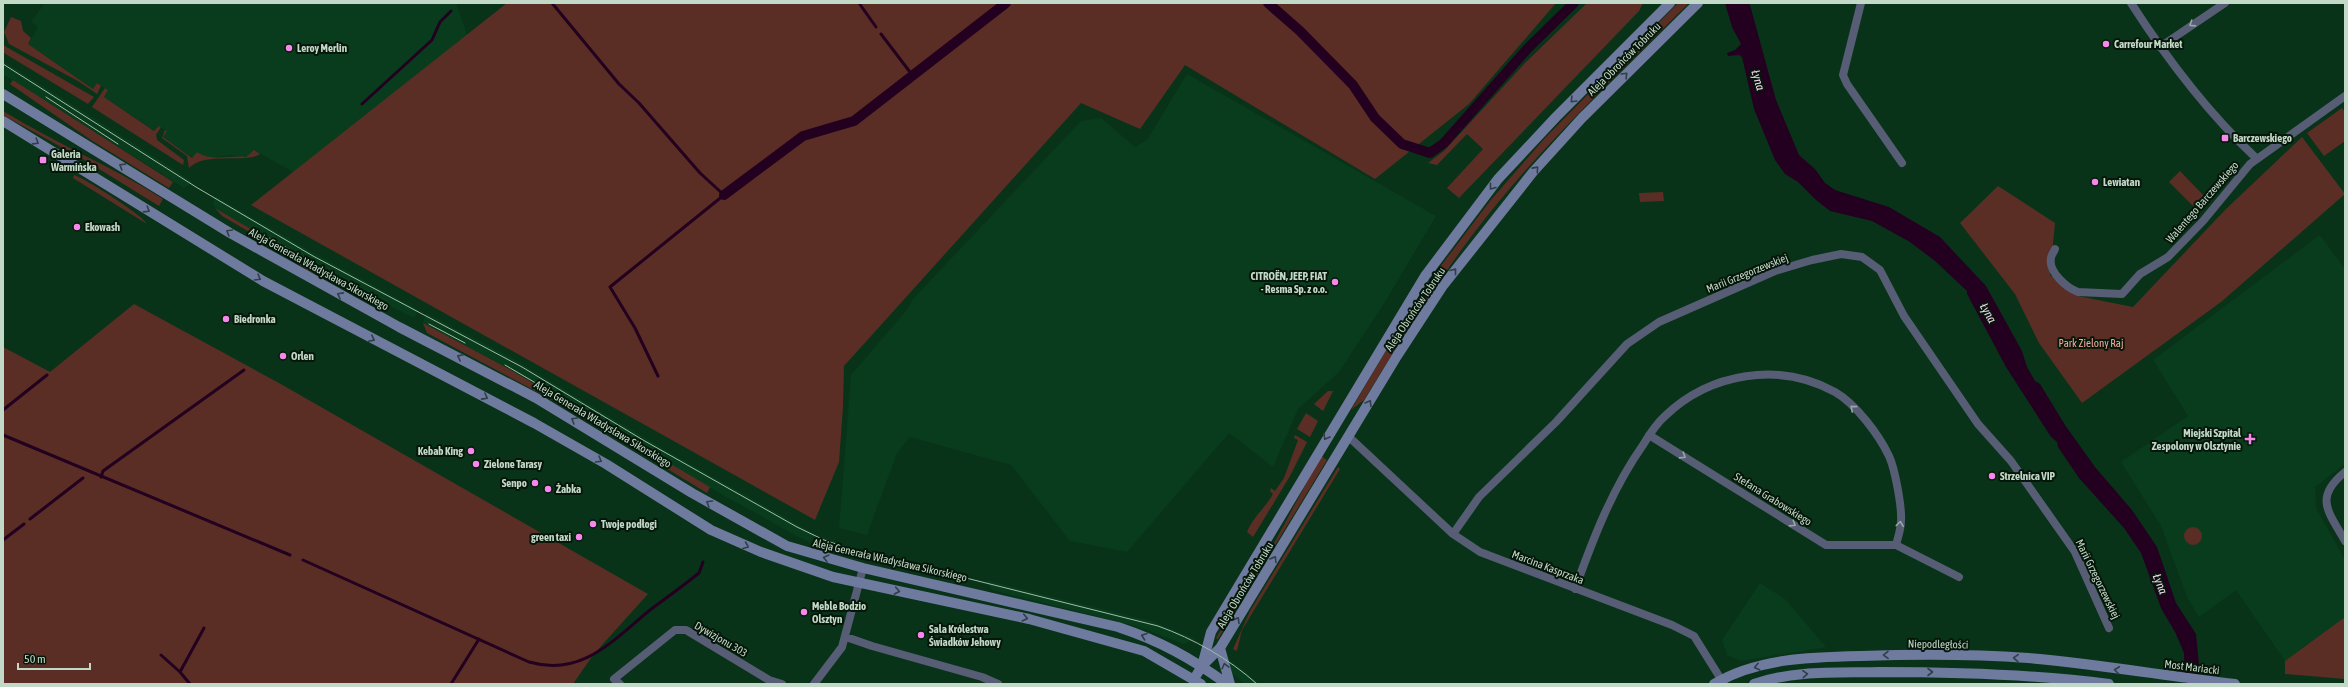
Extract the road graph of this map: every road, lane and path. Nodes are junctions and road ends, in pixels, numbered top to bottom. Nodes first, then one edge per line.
1 (1670, 3) edge
2 (1698, 3) edge
3 (1861, 3) edge
4 (2131, 3) edge
5 (2225, 3) edge
6 (2160, 47) junction
7 (3, 94) edge
8 (2345, 96) edge
9 (3, 121) edge
10 (2256, 158) junction
11 (1902, 163) dead end
12 (2055, 249) dead end
13 (1649, 435) junction
14 (1349, 437) junction
15 (2345, 472) edge
16 (1453, 534) junction
17 (2345, 541) edge
18 (1896, 545) junction
19 (863, 568) junction
20 (1959, 577) dead end
21 (859, 583) junction
22 (1575, 589) junction
23 (2109, 628) dead end
24 (846, 637) junction
25 (1220, 648) junction
26 (2055, 662) junction
27 (1202, 666) junction
28 (2156, 674) joint
29 (1198, 681) edge
30 (614, 682) edge
31 (1720, 682) edge
32 (2055, 682) edge
33 (2098, 683) edge
34 (2230, 683) edge
35 (782, 684) edge
36 (814, 684) edge
37 (998, 684) edge
38 (1228, 684) edge
39 (1754, 684) edge
40 (2110, 684) edge

1 -> 27 main road, Aleja Obrońców Tobruku
14 -> 2 main road, Aleja Obrońców Tobruku
3 - 11 street
4 - 6 street
5 -> 6 street
6 - 10 street
19 -> 7 main road, Aleja Generała Władysława Sikorskiego
8 - 10 street, Walentego Barczewskiego
9 -> 21 main road
10 - 12 street, Walentego Barczewskiego
13 -> 18 street, Stefana Grabowskiego
18 -> 13 street
13 - 22 street
14 - 16 street, Marcina Kasprzaka
25 -> 14 main road, Aleja Obrońców Tobruku
15 - 17 street
16 - 22 street, Marcina Kasprzaka
16 - 23 street, Marii Grzegorzewskiej
18 - 20 street, Stefana Grabowskiego
19 - 21 street
27 -> 19 main road, Aleja Generała Władysława Sikorskiego
21 - 24 street
21 -> 29 main road
22 - 31 street, Marcina Kasprzaka
24 - 36 street
24 - 37 street
25 - 27 main road, Aleja Obrońców Tobruku
38 -> 25 main road, Aleja Generała Władysława Sikorskiego
28 -> 26 main road, Niepodległości
26 -> 31 main road, Niepodległości
26 - 32 main road
27 - 29 main road, Aleja Obrońców Tobruku
27 - 38 main road, Aleja Generała Władysława Sikorskiego
28 - 34 main road, Most Mariacki
30 - 35 street, Dywizjonu 303
32 - 33 main road
39 -> 32 main road
33 - 40 main road

